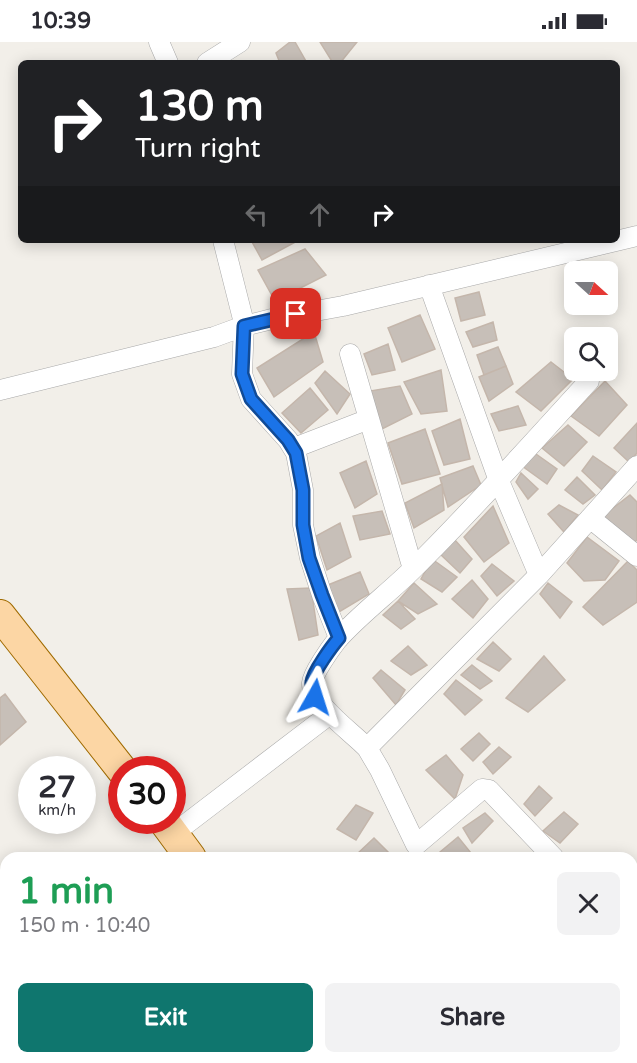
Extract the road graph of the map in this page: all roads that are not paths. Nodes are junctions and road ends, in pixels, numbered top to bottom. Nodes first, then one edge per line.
1 (159, 42) edge
2 (240, 42) edge
3 (167, 60) edge
4 (212, 60) edge
5 (637, 236) edge
6 (620, 240) edge
7 (224, 243) edge
8 (607, 243) edge
9 (429, 285) junction
10 (244, 326) junction
11 (350, 354) dead end
12 (589, 381) dead end
13 (0, 390) edge
14 (369, 419) junction
15 (294, 448) junction
16 (637, 466) edge
17 (499, 481) junction
18 (590, 519) junction
19 (637, 556) edge
20 (413, 569) junction
21 (539, 575) junction
22 (0, 615) edge
23 (339, 638) junction
24 (330, 714) junction
25 (367, 748) junction
26 (111, 756) edge
27 (179, 845) edge
28 (421, 851) edge
29 (548, 852) edge

1 - 3 street
2 - 4 street
5 - 6 street
7 - 10 street
8 - 9 street
9 - 10 street
9 - 17 street
10 - 13 street
10 - 15 street
11 - 14 street
12 - 17 street
14 - 15 street
14 - 20 street
15 - 23 street
16 - 18 street
17 - 20 street
17 - 21 street
18 - 19 street
18 - 21 street
20 - 23 street
21 - 25 street
22 - 26 main road
23 - 24 street
24 - 25 street
24 - 27 street
25 - 28 street
28 - 29 street

